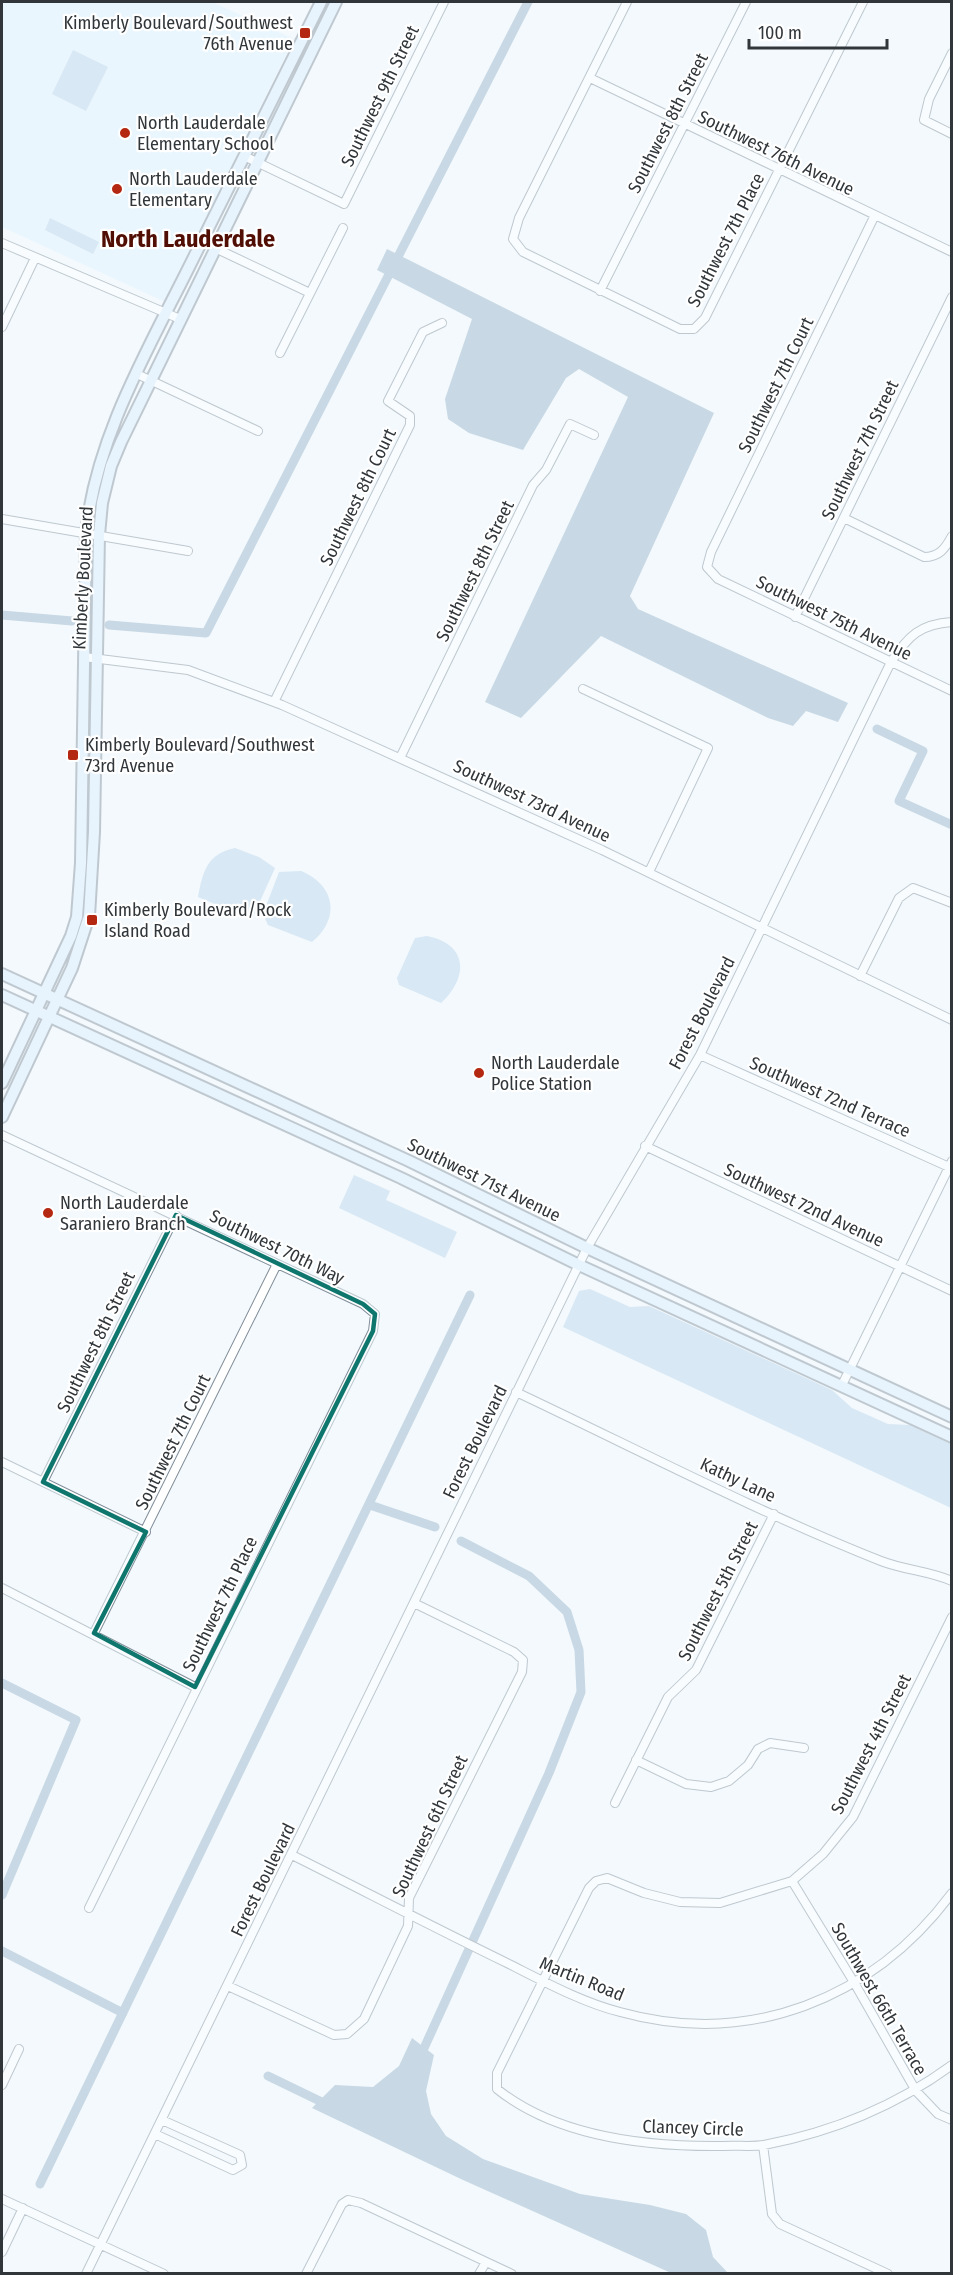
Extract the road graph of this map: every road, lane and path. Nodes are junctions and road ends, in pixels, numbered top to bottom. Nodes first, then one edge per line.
1 (321, 2) edge
2 (336, 2) edge
3 (444, 2) edge
4 (627, 2) edge
5 (746, 2) edge
6 (863, 2) edge
7 (951, 53) edge
8 (295, 55) junction
9 (590, 78) junction
10 (277, 123) junction
11 (684, 125) junction
12 (951, 134) edge
13 (244, 156) junction
14 (258, 163) junction
15 (778, 171) junction
16 (874, 217) junction
17 (343, 228) dead end
18 (2, 243) edge
19 (215, 249) junction
20 (951, 252) edge
21 (35, 258) junction
22 (600, 291) junction
23 (310, 293) junction
24 (951, 297) edge
25 (166, 313) junction
26 (180, 319) junction
27 (442, 323) dead end
28 (2, 327) edge
29 (280, 353) dead end
30 (137, 374) junction
31 (150, 380) junction
32 (258, 431) dead end
33 (594, 435) dead end
34 (844, 518) junction
35 (2, 519) edge
36 (86, 533) junction
37 (99, 535) junction
38 (951, 536) edge
39 (188, 551) dead end
40 (706, 567) joint
41 (795, 617) junction
42 (951, 622) edge
43 (84, 657) junction
44 (96, 657) junction
45 (891, 662) junction
46 (583, 689) dead end
47 (951, 691) edge
48 (274, 702) junction
49 (400, 758) junction
50 (649, 872) junction
51 (951, 903) edge
52 (762, 926) junction
53 (2, 974) edge
54 (860, 976) junction
55 (44, 993) junction
56 (2, 994) edge
57 (58, 999) junction
58 (36, 1011) junction
59 (50, 1017) junction
60 (951, 1020) edge
61 (700, 1055) junction
62 (2, 1083) edge
63 (2, 1117) edge
64 (2, 1135) edge
65 (645, 1146) junction
66 (950, 1164) edge
67 (176, 1215) junction
68 (587, 1248) junction
69 (277, 1264) junction
70 (579, 1265) junction
71 (900, 1267) junction
72 (951, 1291) edge
73 (375, 1314) joint
74 (849, 1368) junction
75 (842, 1385) junction
76 (516, 1392) junction
77 (951, 1418) edge
78 (951, 1437) edge
79 (2, 1462) edge
80 (44, 1482) junction
81 (774, 1514) junction
82 (146, 1532) junction
83 (951, 1581) edge
84 (2, 1588) edge
85 (414, 1603) junction
86 (951, 1617) edge
87 (94, 1633) junction
88 (195, 1687) junction
89 (804, 1748) dead end
90 (636, 1760) junction
91 (615, 1803) dead end
92 (292, 1856) junction
93 (792, 1881) junction
94 (951, 1893) edge
95 (89, 1908) dead end
96 (407, 1911) junction
97 (544, 1981) junction
98 (855, 1984) junction
99 (228, 1986) junction
100 (19, 2049) dead end
101 (951, 2066) edge
102 (2, 2085) edge
103 (916, 2091) junction
104 (162, 2120) junction
105 (951, 2120) edge
106 (155, 2134) junction
107 (763, 2145) junction
108 (2, 2199) edge
109 (23, 2208) junction
110 (100, 2244) junction
111 (2, 2252) edge
112 (486, 2262) junction
113 (86, 2274) edge
114 (165, 2274) edge
115 (306, 2274) edge
116 (479, 2274) edge
117 (512, 2274) edge
118 (888, 2274) edge

1 - 8 street, Kimberly Boulevard
2 - 10 street, Kimberly Boulevard
3 - 14 street, Southwest 9th Street
4 - 9 street
5 - 11 street, Southwest 8th Street
6 - 15 street, Southwest 7th Place
7 - 12 street
8 - 10 street
8 - 13 street, Kimberly Boulevard
9 - 11 street, Southwest 76th Avenue
9 - 22 street
10 - 14 street, Kimberly Boulevard
11 - 15 street, Southwest 76th Avenue
11 - 22 street, Southwest 8th Street
13 - 14 street
13 - 25 street, Kimberly Boulevard
14 - 19 street, Kimberly Boulevard
15 - 16 street, Southwest 76th Avenue
15 - 22 street, Southwest 7th Place
16 - 20 street, Southwest 76th Avenue
16 - 40 street, Southwest 7th Court
17 - 23 street
18 - 21 street
19 - 23 street
19 - 26 street, Kimberly Boulevard
21 - 25 street
21 - 28 street
23 - 29 street
24 - 34 street, Southwest 7th Street
25 - 26 street
25 - 30 street, Kimberly Boulevard
26 - 31 street, Kimberly Boulevard
27 - 48 street, Southwest 8th Court
30 - 31 street
30 - 36 street, Kimberly Boulevard
31 - 32 street
31 - 37 street, Kimberly Boulevard
33 - 49 street, Southwest 8th Street
34 - 38 street
34 - 41 street, Southwest 7th Street
35 - 36 street
36 - 37 street
36 - 43 street, Kimberly Boulevard
37 - 39 street
37 - 44 street, Kimberly Boulevard
40 - 41 street, Southwest 75th Avenue
41 - 45 street, Southwest 75th Avenue
42 - 45 street
43 - 44 street, Southwest 73rd Avenue
43 - 55 street, Kimberly Boulevard
44 - 48 street, Southwest 73rd Avenue
44 - 57 street, Kimberly Boulevard
45 - 47 street, Southwest 75th Avenue
45 - 52 street, Forest Boulevard
46 - 50 street
48 - 49 street, Southwest 73rd Avenue
49 - 50 street, Southwest 73rd Avenue
50 - 52 street, Southwest 73rd Avenue
51 - 54 street
52 - 54 street, Southwest 73rd Avenue
52 - 61 street, Forest Boulevard
53 - 55 street, Southwest 71st Avenue
54 - 60 street, Southwest 73rd Avenue
55 - 57 street, Southwest 71st Avenue
55 - 58 street, Kimberly Boulevard
56 - 58 street, Southwest 71st Avenue
57 - 59 street, Kimberly Boulevard
57 - 68 street, Southwest 71st Avenue
58 - 59 street, Southwest 71st Avenue
58 - 62 street, Kimberly Boulevard
59 - 63 street, Kimberly Boulevard
59 - 70 street, Southwest 71st Avenue
61 - 65 street, Forest Boulevard
61 - 66 street, Southwest 72nd Terrace
64 - 67 street, Southwest 70th Way
65 - 68 street, Forest Boulevard
65 - 71 street, Southwest 72nd Avenue
66 - 71 street
67 - 69 street, Southwest 70th Way
67 - 80 street, Southwest 8th Street
68 - 70 street, Forest Boulevard
68 - 74 street, Southwest 71st Avenue
69 - 73 street, Southwest 70th Way
69 - 82 street, Southwest 7th Court
70 - 75 street, Southwest 71st Avenue
70 - 76 street, Forest Boulevard
71 - 72 street, Southwest 72nd Avenue
71 - 74 street
73 - 88 street, Southwest 7th Place
74 - 75 street
74 - 77 street, Southwest 71st Avenue
75 - 78 street, Southwest 71st Avenue
76 - 81 street, Kathy Lane
76 - 85 street, Forest Boulevard
79 - 80 street
80 - 82 street
81 - 83 street, Kathy Lane
81 - 90 street, Southwest 5th Street
82 - 87 street, Southwest 7th Court
84 - 87 street
85 - 92 street, Forest Boulevard
85 - 96 street, Southwest 6th Street
86 - 93 street, Southwest 4th Street
87 - 88 street
88 - 95 street, Southwest 7th Place
89 - 90 street
90 - 91 street, Southwest 5th Street
92 - 96 street, Martin Road
92 - 99 street, Forest Boulevard
93 - 97 street, Southwest 4th Street
93 - 98 street, Southwest 66th Terrace
94 - 98 street, Martin Road
96 - 97 street, Martin Road
96 - 99 street, Southwest 6th Street
97 - 98 street, Martin Road
97 - 107 street, Clancey Circle
98 - 103 street, Southwest 66th Terrace
99 - 104 street, Forest Boulevard
100 - 102 street
101 - 103 street, Clancey Circle
103 - 105 street, Southwest 66th Terrace
103 - 107 street, Clancey Circle
104 - 106 street, Forest Boulevard
104 - 106 street
106 - 110 street, Forest Boulevard
107 - 118 street
108 - 109 street
109 - 110 street
109 - 111 street
110 - 113 street
110 - 114 street
112 - 115 street
112 - 116 street
112 - 117 street

